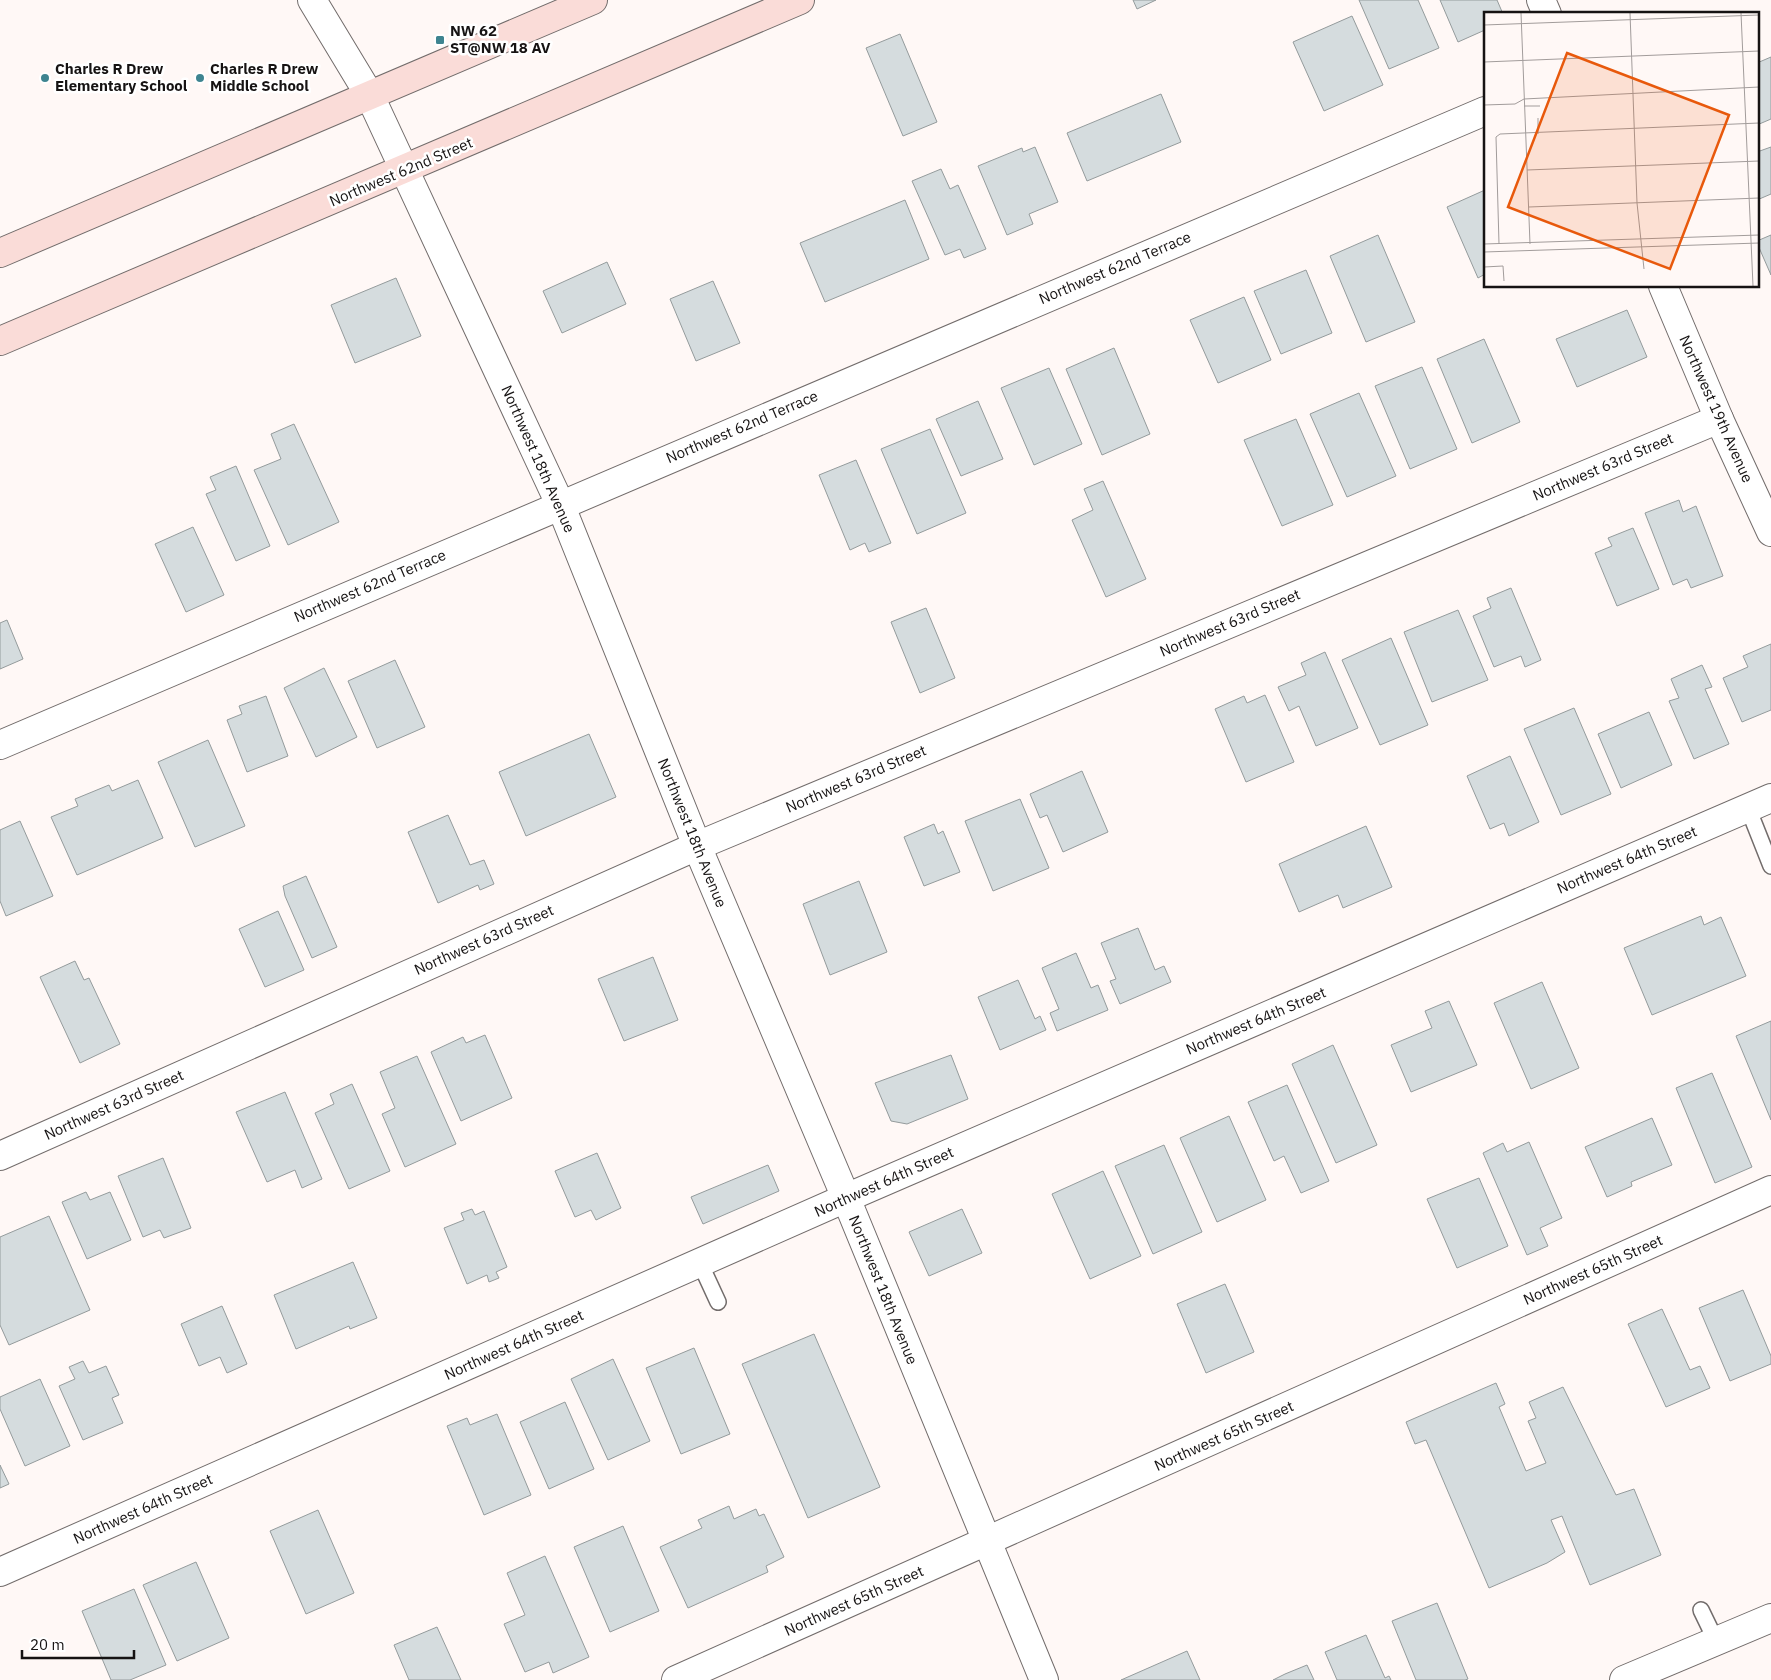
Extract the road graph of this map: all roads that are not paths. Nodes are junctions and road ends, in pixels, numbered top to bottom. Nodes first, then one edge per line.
1 (312, 0) edge
2 (593, 0) edge
3 (800, 0) edge
4 (1542, 0) edge
5 (1546, 12) edge
6 (370, 96) junction
7 (1484, 111) edge
8 (403, 171) junction
9 (0, 253) edge
10 (1664, 288) edge
11 (0, 341) edge
12 (1719, 418) junction
13 (560, 504) junction
14 (1771, 532) edge
15 (0, 745) edge
16 (1759, 803) edge
17 (697, 846) junction
18 (1771, 866) edge
19 (0, 1156) edge
20 (1771, 1190) edge
21 (846, 1198) junction
22 (700, 1263) junction
23 (718, 1302) dead end
24 (986, 1543) junction
25 (0, 1572) edge
26 (1702, 1610) dead end
27 (1771, 1618) edge
28 (1716, 1641) junction
29 (676, 1680) edge
30 (1044, 1680) edge
31 (1624, 1680) edge

1 - 6 street, Northwest 18th Avenue
2 - 6 main road
3 - 8 main road, Northwest 62nd Street
4 - 5 street
6 - 8 street, Northwest 18th Avenue
6 - 9 main road
7 - 13 street, Northwest 62nd Terrace
8 - 11 main road, Northwest 62nd Street
8 - 13 street, Northwest 18th Avenue
10 - 12 street, Northwest 19th Avenue
12 - 14 street, Northwest 19th Avenue
12 - 17 street, Northwest 63rd Street
13 - 15 street, Northwest 62nd Terrace
13 - 17 street, Northwest 18th Avenue
16 - 18 lane
16 - 21 street, Northwest 64th Street
17 - 19 street, Northwest 63rd Street
17 - 21 street, Northwest 18th Avenue
20 - 24 street, Northwest 65th Street
21 - 22 street, Northwest 64th Street
21 - 24 street, Northwest 18th Avenue
22 - 23 lane
22 - 25 street, Northwest 64th Street
24 - 29 street, Northwest 65th Street
24 - 30 street, Northwest 18th Avenue
26 - 28 lane
27 - 28 street
28 - 31 street

